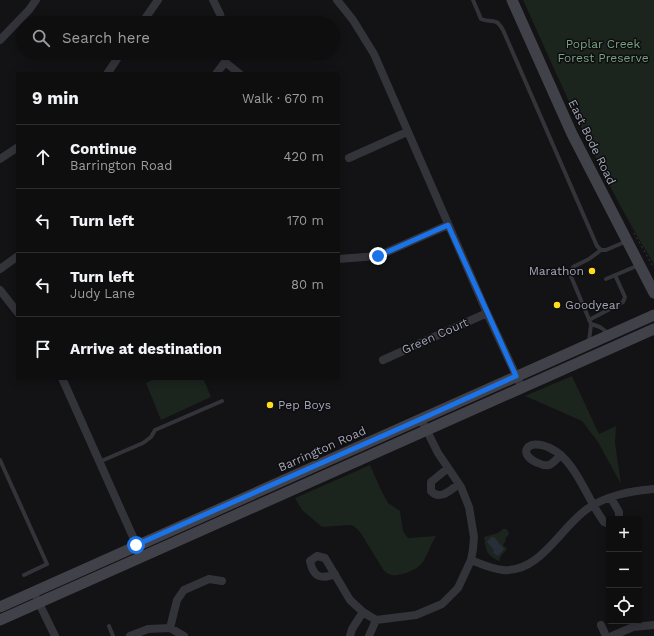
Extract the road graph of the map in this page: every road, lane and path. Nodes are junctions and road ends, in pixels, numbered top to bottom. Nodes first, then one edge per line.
1 (36, 0) edge
2 (158, 0) edge
3 (213, 0) edge
4 (337, 0) edge
5 (473, 0) edge
6 (512, 0) edge
7 (23, 16) edge
8 (147, 16) edge
9 (220, 16) edge
10 (16, 23) edge
11 (0, 40) edge
12 (117, 60) edge
13 (225, 62) joint
14 (108, 72) edge
15 (218, 72) edge
16 (238, 72) edge
17 (407, 132) junction
18 (16, 148) edge
19 (349, 158) dead end
20 (0, 159) edge
21 (448, 225) junction
22 (630, 236) junction
23 (601, 250) junction
24 (16, 257) edge
25 (340, 259) edge
26 (639, 265) junction
27 (654, 268) edge
28 (0, 269) edge
29 (615, 276) junction
30 (606, 279) dead end
31 (0, 290) edge
32 (654, 293) edge
33 (16, 310) edge
34 (487, 313) junction
35 (654, 314) edge
36 (590, 322) junction
37 (654, 329) edge
38 (611, 334) junction
39 (589, 344) junction
40 (383, 360) dead end
41 (516, 376) junction
42 (63, 380) edge
43 (522, 388) junction
44 (222, 401) dead end
45 (421, 419) junction
46 (426, 430) junction
47 (561, 455) dead end
48 (0, 460) edge
49 (99, 462) junction
50 (448, 468) junction
51 (459, 484) junction
52 (654, 488) edge
53 (611, 498) junction
54 (593, 506) junction
55 (619, 516) edge
56 (606, 523) edge
57 (136, 545) junction
58 (142, 557) junction
59 (470, 560) junction
60 (335, 574) dead end
61 (24, 575) dead end
62 (222, 581) dead end
63 (33, 592) junction
64 (39, 602) junction
65 (0, 607) edge
66 (363, 612) junction
67 (0, 620) edge
68 (376, 620) junction
69 (654, 624) edge
70 (601, 625) dead end
71 (109, 626) dead end
72 (170, 628) junction
73 (55, 636) edge
74 (113, 636) edge
75 (130, 636) edge
76 (184, 636) edge
77 (350, 636) edge
78 (369, 636) edge
79 (606, 636) edge
80 (612, 636) edge

1 - 7 street
2 - 8 street
3 - 9 street
4 - 17 street
5 - 23 lane
6 - 22 main road, East Bode Road
10 - 11 street
12 - 14 street
13 - 15 street
13 - 16 street
17 - 19 street
17 - 21 street
18 - 20 street
21 - 25 street
21 - 34 street
22 - 23 lane
22 - 26 main road, East Bode Road
22 - 27 path
23 - 36 lane
24 - 28 street
26 - 29 lane
26 - 32 main road, East Bode Road
29 - 30 lane
29 - 36 lane
31 - 33 street
34 - 40 street, Green Court
34 - 41 street
35 - 38 main road, Barrington Road
36 - 38 lane
36 - 39 lane
37 - 43 main road, Barrington Road
38 - 39 main road, Barrington Road
39 - 41 main road, Barrington Road
41 - 43 street
41 - 45 main road, Barrington Road
42 - 49 street
43 - 46 main road, Barrington Road
44 - 49 lane
45 - 46 street
45 - 57 main road, Barrington Road
46 - 50 street
46 - 58 main road, Barrington Road
47 - 54 street
48 - 61 lane
49 - 57 street
50 - 51 street
50 - 51 street
51 - 59 street
52 - 53 street
53 - 54 street
53 - 55 street
54 - 56 street
54 - 59 street
57 - 58 street
57 - 63 main road, Barrington Road
58 - 64 main road, Barrington Road
59 - 68 street
60 - 66 street
62 - 72 street
63 - 64 street
63 - 65 main road, Barrington Road
64 - 67 main road, Barrington Road
64 - 73 street
66 - 68 street
66 - 77 street
68 - 78 street
69 - 80 street
70 - 79 street
71 - 74 lane
72 - 75 street
72 - 76 street

